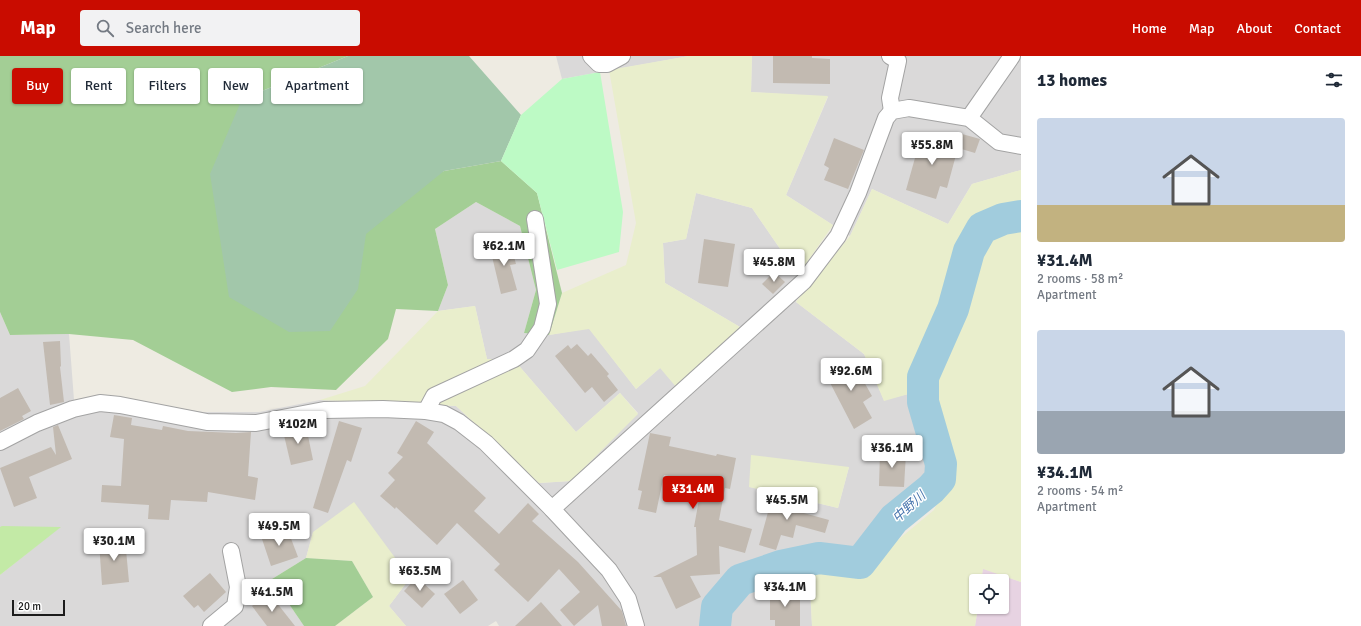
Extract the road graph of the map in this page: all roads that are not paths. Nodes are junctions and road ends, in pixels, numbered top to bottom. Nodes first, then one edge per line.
1 (591, 56) edge
2 (622, 56) edge
3 (890, 56) edge
4 (1012, 56) edge
5 (892, 111) junction
6 (969, 118) junction
7 (1021, 146) edge
8 (535, 219) dead end
9 (426, 411) junction
10 (0, 442) edge
11 (552, 509) junction
12 (231, 551) dead end
13 (211, 626) edge
14 (636, 626) edge

1 - 2 street
3 - 5 street
4 - 6 street
5 - 6 street
5 - 11 street
6 - 7 street
8 - 9 street
9 - 10 street
9 - 11 street
11 - 14 street
12 - 13 street

